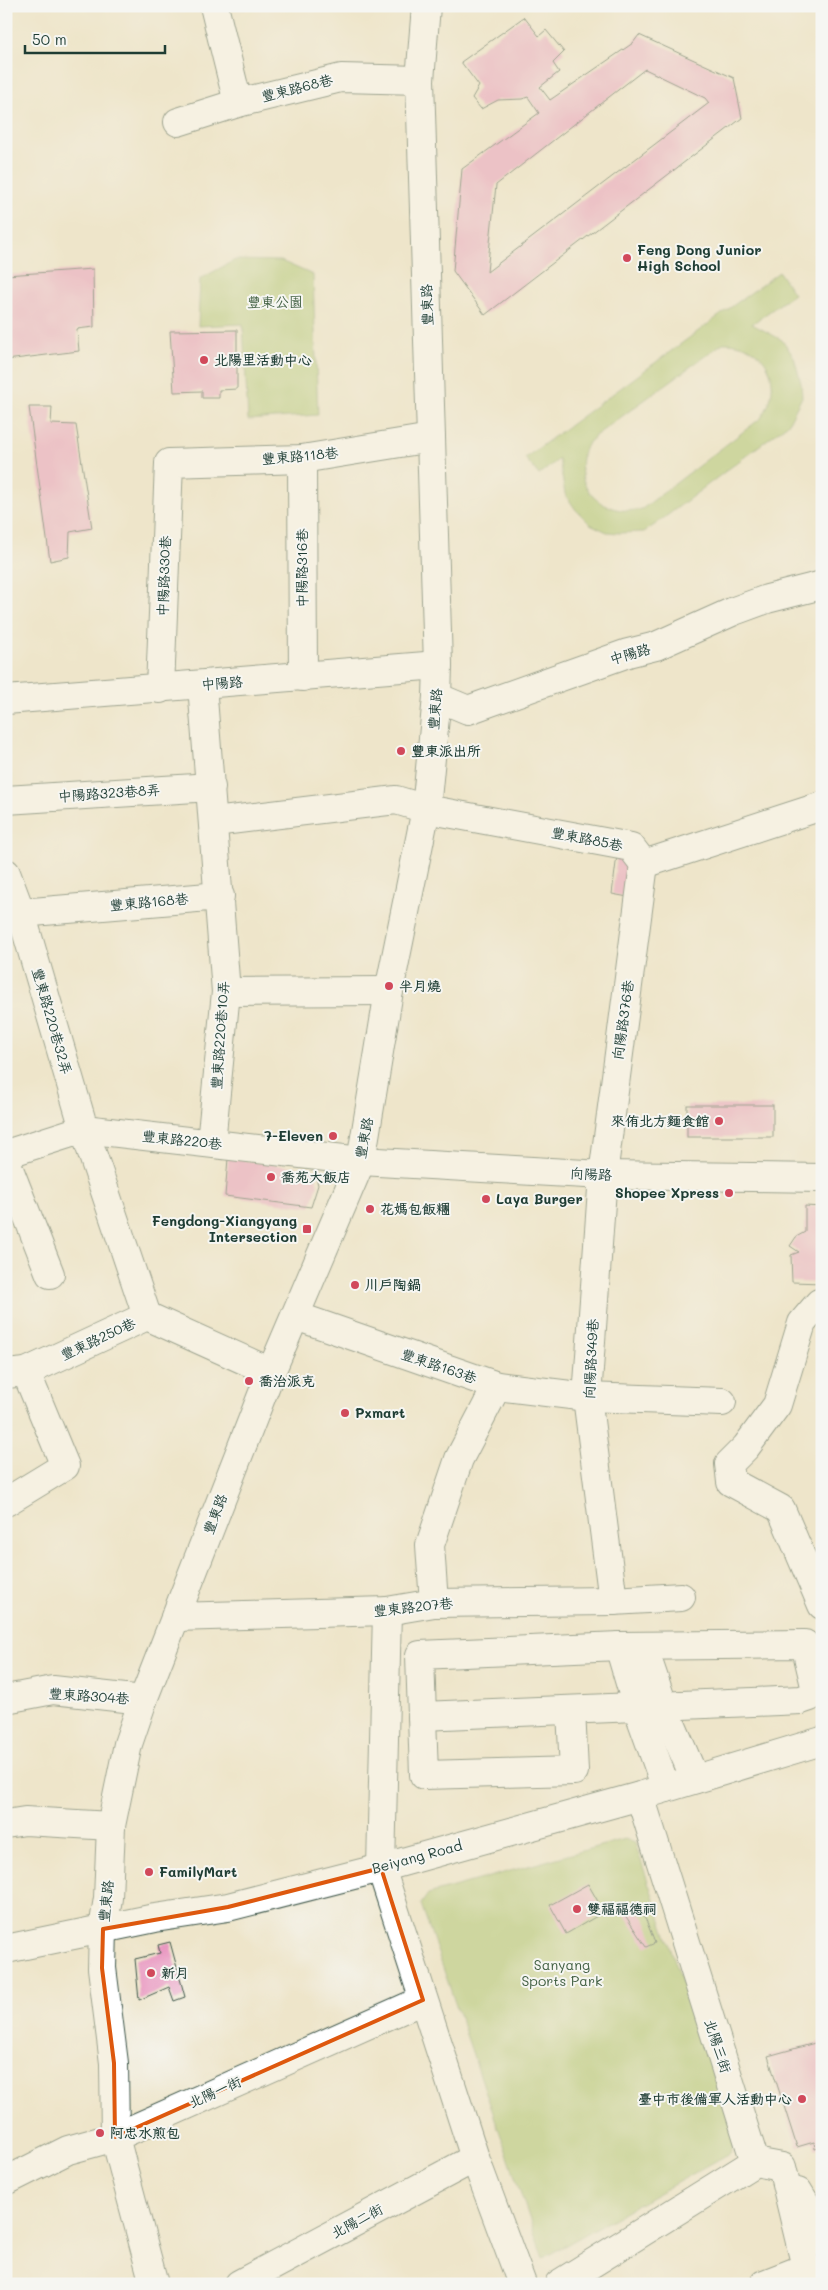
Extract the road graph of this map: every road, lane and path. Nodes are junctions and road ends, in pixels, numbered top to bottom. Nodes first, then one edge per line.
1 (214, 6) edge
2 (426, 6) edge
3 (420, 80) junction
4 (238, 103) junction
5 (178, 122) dead end
6 (431, 438) junction
7 (302, 459) junction
8 (168, 463) joint
9 (822, 585) edge
10 (438, 665) junction
11 (303, 677) junction
12 (202, 685) junction
13 (160, 689) junction
14 (437, 697) junction
15 (6, 700) edge
16 (211, 787) junction
17 (6, 800) edge
18 (822, 806) edge
19 (426, 809) junction
20 (214, 822) junction
21 (644, 864) junction
22 (6, 873) edge
23 (220, 896) junction
24 (14, 917) edge
25 (389, 991) junction
26 (226, 992) junction
27 (84, 1129) junction
28 (211, 1143) junction
29 (6, 1154) edge
30 (361, 1160) junction
31 (6, 1161) edge
32 (603, 1175) junction
33 (822, 1178) edge
34 (50, 1274) dead end
35 (822, 1303) edge
36 (147, 1316) junction
37 (296, 1316) junction
38 (271, 1372) junction
39 (16, 1373) edge
40 (497, 1386) junction
41 (587, 1397) junction
42 (722, 1402) dead end
43 (6, 1502) edge
44 (681, 1597) dead end
45 (614, 1601) junction
46 (434, 1602) junction
47 (822, 1605) edge
48 (387, 1612) junction
49 (175, 1617) junction
50 (631, 1646) junction
51 (6, 1699) edge
52 (143, 1700) junction
53 (650, 1706) junction
54 (571, 1710) junction
55 (422, 1716) junction
56 (822, 1742) edge
57 (695, 1779) junction
58 (666, 1788) junction
59 (640, 1796) junction
60 (6, 1824) edge
61 (111, 1826) junction
62 (381, 1868) junction
63 (103, 1929) junction
64 (6, 1949) edge
65 (423, 2000) junction
66 (115, 2137) junction
67 (475, 2158) junction
68 (755, 2162) junction
69 (782, 2167) junction
70 (6, 2181) edge
71 (822, 2242) edge
72 (808, 2276) edge
73 (154, 2284) edge
74 (239, 2284) edge
75 (522, 2284) edge
76 (559, 2284) edge
77 (764, 2284) edge

1 - 4 street
2 - 3 street, 豐東路
3 - 4 street, 豐東路68巷
3 - 6 street, 豐東路
4 - 5 street, 豐東路68巷
6 - 7 street, 豐東路118巷
6 - 10 street, 豐東路
7 - 8 street, 豐東路118巷
7 - 11 street, 中陽路316巷
8 - 13 street, 中陽路330巷
9 - 14 street, 中陽路
10 - 11 street, 中陽路
10 - 14 street, 豐東路
11 - 12 street, 中陽路
12 - 13 street, 中陽路
12 - 16 street
13 - 15 street, 中陽路
14 - 19 street, 豐東路
16 - 17 street, 中陽路323巷8弄
16 - 20 street
18 - 21 street
19 - 20 street
19 - 21 street, 豐東路85巷
19 - 25 street, 豐東路
20 - 23 street
21 - 32 street, 向陽路376巷
22 - 24 street, 豐東路220巷32弄
23 - 24 street, 豐東路168巷
23 - 26 street, 豐東路220巷10弄
24 - 27 street, 豐東路220巷32弄
25 - 26 street
25 - 30 street, 豐東路
26 - 28 street, 豐東路220巷10弄
27 - 28 street, 豐東路220巷
27 - 29 street, 豐東路220巷
27 - 36 street, 豐東路220巷32弄
28 - 30 street, 豐東路220巷
30 - 32 street, 向陽路
30 - 37 street, 豐東路
31 - 34 street
32 - 33 street, 向陽路
32 - 41 street, 向陽路349巷
35 - 47 street
36 - 38 street, 豐東路250巷
36 - 39 street, 豐東路250巷
37 - 38 street, 豐東路
37 - 40 street, 豐東路163巷
38 - 49 street, 豐東路
39 - 43 street
40 - 41 street, 豐東路163巷
40 - 46 street
41 - 42 street, 豐東路163巷
41 - 45 street, 向陽路349巷
44 - 45 street, 豐東路207巷
45 - 46 street, 豐東路207巷
46 - 48 street, 豐東路207巷
48 - 49 street, 豐東路207巷
48 - 62 street
49 - 52 street, 豐東路
50 - 53 street
50 - 53 street
50 - 55 street
51 - 52 street, 豐東路304巷
52 - 61 street, 豐東路
53 - 54 street
53 - 57 street
53 - 58 street
54 - 55 street
54 - 55 street
56 - 57 street, Beiyang Road
57 - 58 street, Beiyang Road
58 - 59 street, Beiyang Road
59 - 62 street, Beiyang Road
59 - 68 street, 北陽三街
60 - 61 street
61 - 63 street, 豐東路
62 - 63 street, Beiyang Road
62 - 65 street
63 - 64 street, Beiyang Road
63 - 66 street, 豐東路
65 - 66 street, 北陽一街
65 - 67 street
66 - 70 street, 北陽一街
66 - 73 street, 豐東路
67 - 74 street, 北陽二街
67 - 75 street
68 - 69 street
68 - 76 street
69 - 71 street
69 - 72 street
72 - 77 street

